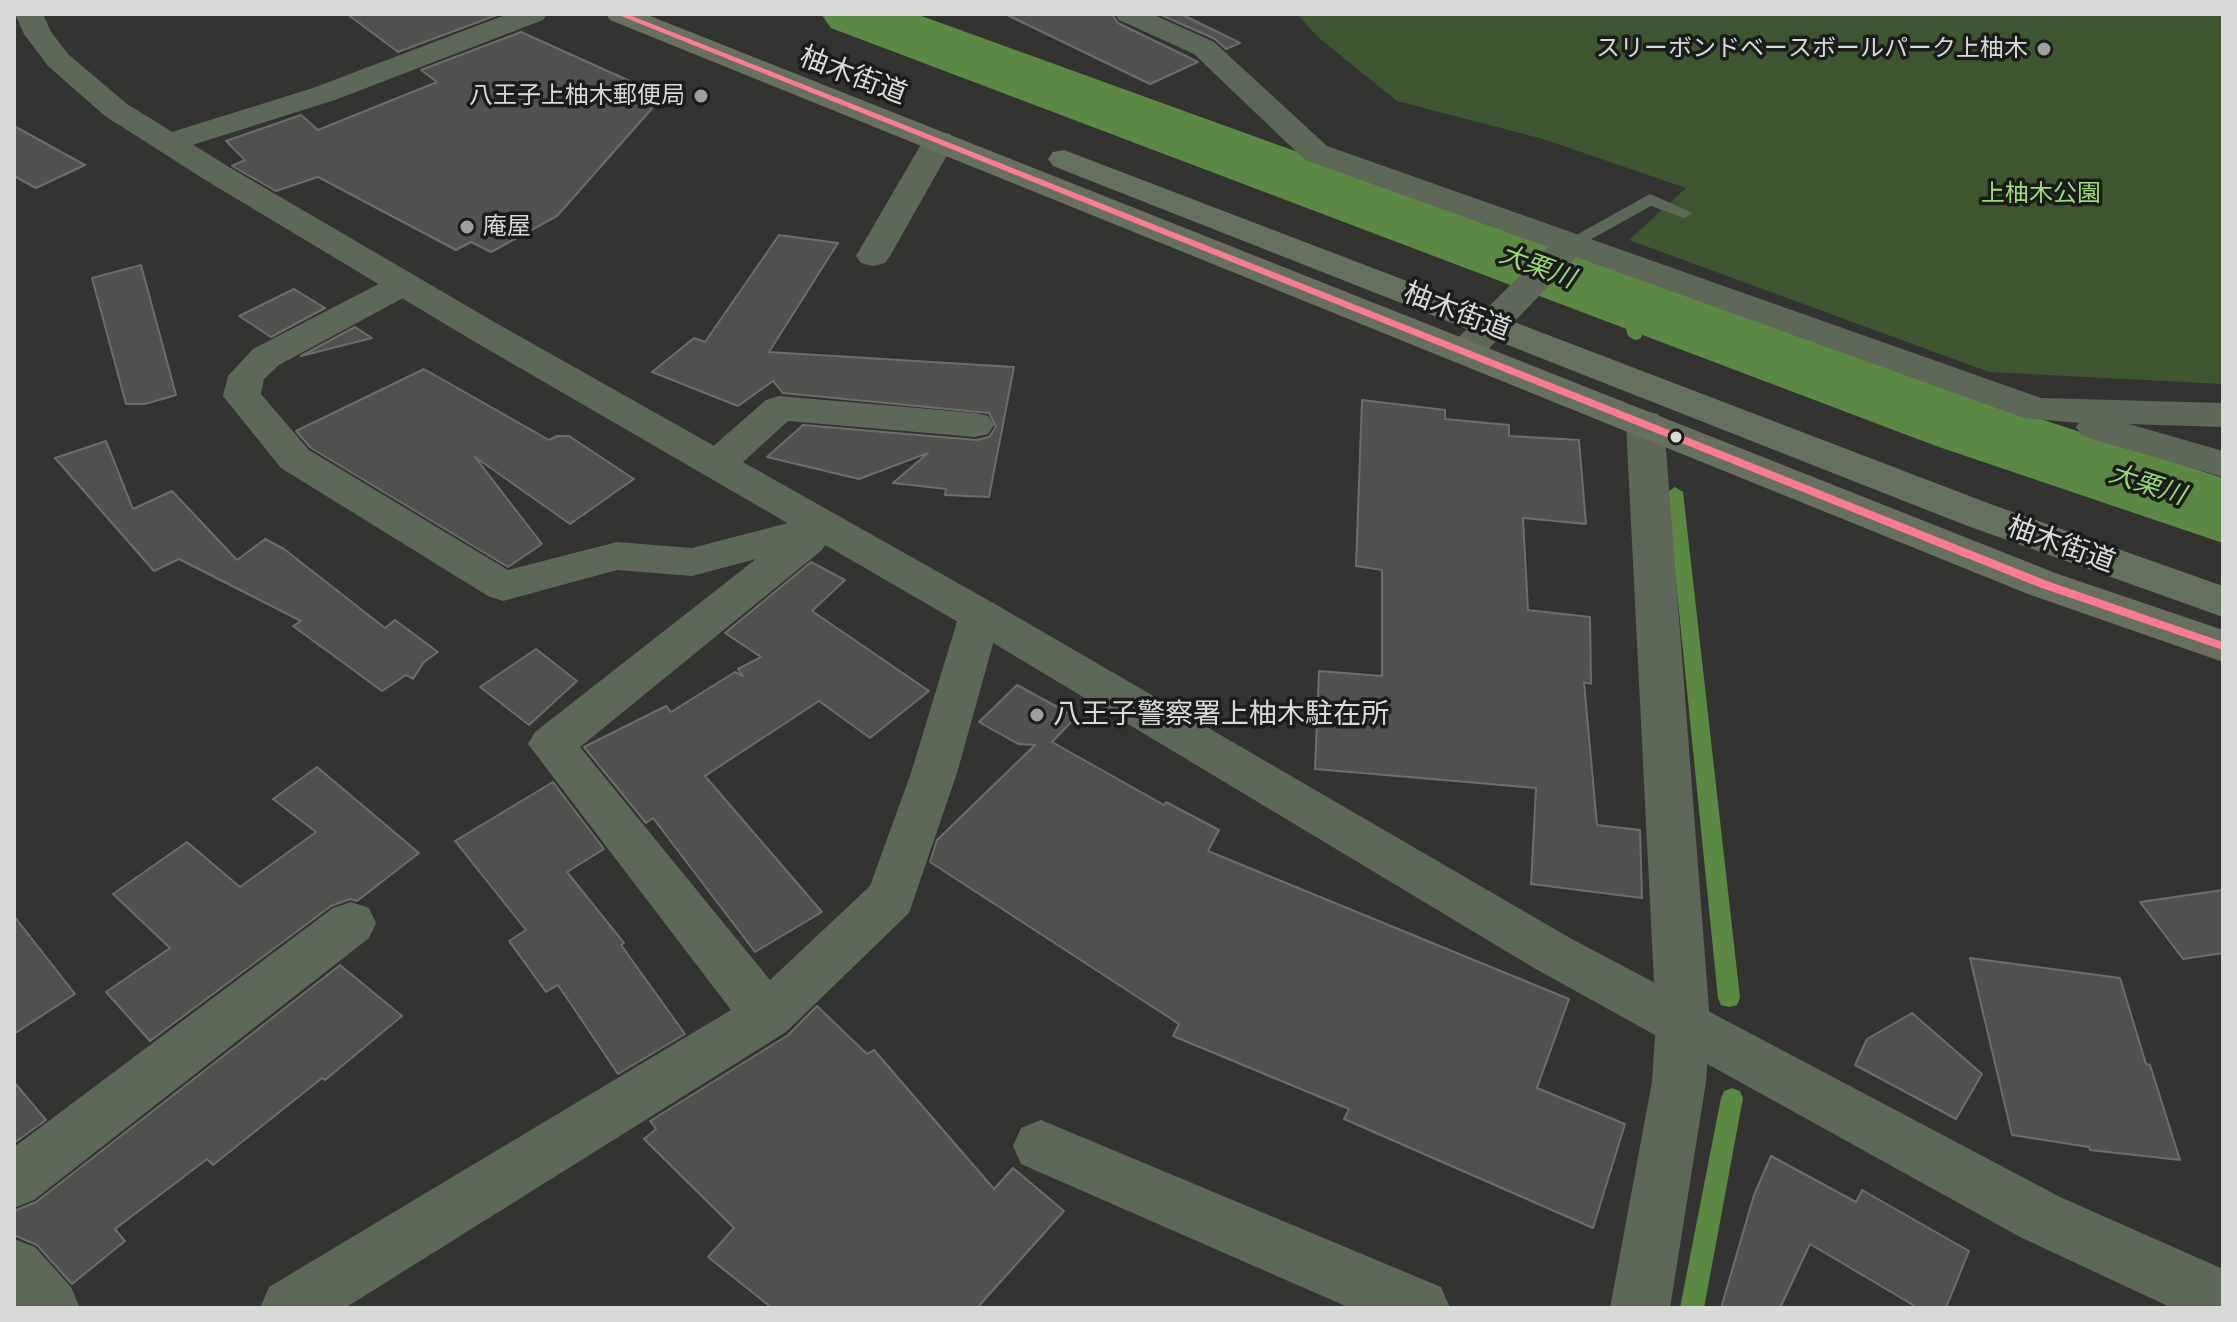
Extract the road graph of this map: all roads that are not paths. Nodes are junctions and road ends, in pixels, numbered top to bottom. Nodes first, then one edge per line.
1 (29, 14) edge
2 (533, 14) edge
3 (620, 14) edge
4 (693, 14) edge
5 (1129, 14) edge
6 (939, 141) junction
7 (170, 143) junction
8 (1684, 213) dead end
9 (1568, 245) junction
10 (873, 256) dead end
11 (404, 284) junction
12 (1491, 325) junction
13 (1465, 352) junction
14 (2037, 410) junction
15 (2223, 415) edge
16 (1645, 423) junction
17 (975, 425) dead end
18 (717, 464) junction
19 (2223, 464) edge
20 (826, 527) junction
21 (2223, 602) edge
22 (980, 615) junction
23 (2223, 646) edge
24 (351, 923) dead end
25 (767, 1016) junction
26 (1683, 1022) junction
27 (1041, 1146) dead end
28 (14, 1181) edge
29 (14, 1268) edge
30 (2223, 1299) edge
31 (50, 1308) edge
32 (290, 1308) edge
33 (1420, 1308) edge
34 (1640, 1308) edge

1 - 7 street
2 - 7 street
3 - 6 main road, 柚木街道
4 - 12 main road, 柚木街道
5 - 9 street
6 - 10 street
6 - 13 main road, 柚木街道
7 - 11 street
8 - 9 lane
9 - 12 street
9 - 14 street
11 - 18 street
11 - 20 street
12 - 13 street
12 - 21 main road, 柚木街道
13 - 16 main road, 柚木街道
14 - 15 street
14 - 19 street
16 - 23 main road, 柚木街道
16 - 26 street
17 - 18 street
18 - 20 street
20 - 22 street
20 - 25 street
22 - 25 street
22 - 26 street
24 - 28 street
25 - 32 street
26 - 30 street
26 - 34 street
27 - 33 street
29 - 31 street

